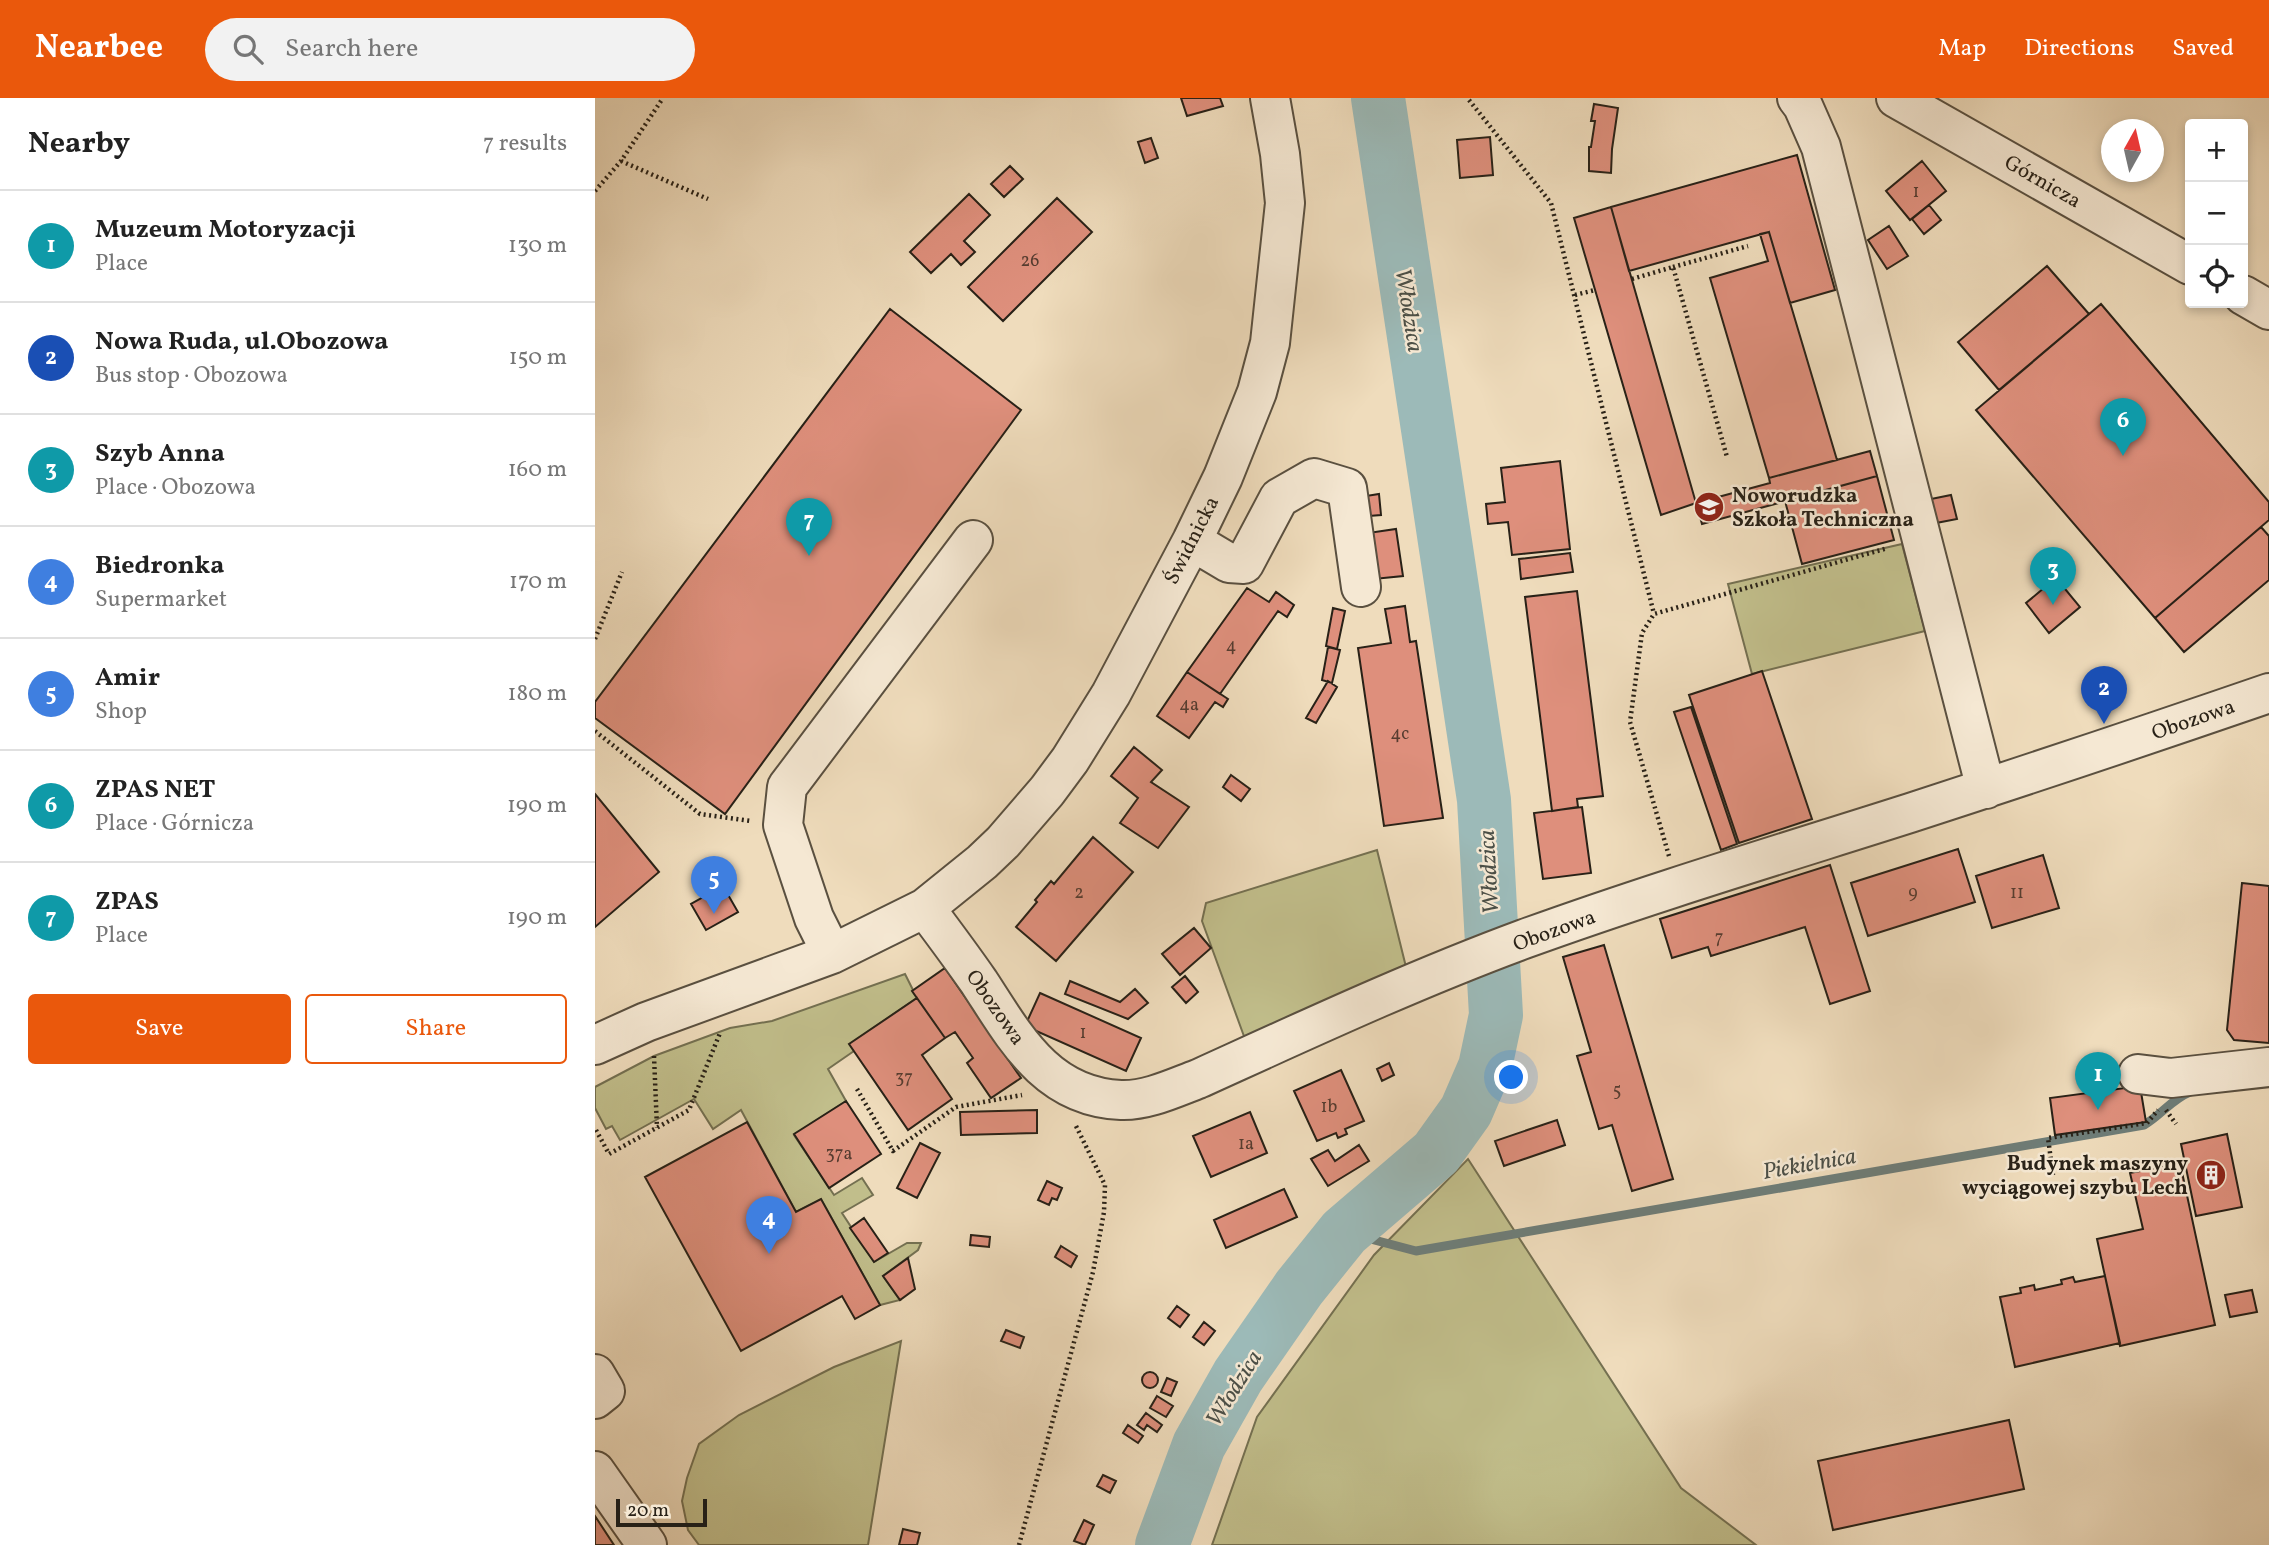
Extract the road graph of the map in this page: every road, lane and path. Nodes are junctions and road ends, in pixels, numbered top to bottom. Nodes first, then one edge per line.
1 (663, 98) edge
2 (1270, 98) edge
3 (1797, 98) edge
4 (1896, 98) edge
5 (1469, 100) edge
6 (621, 160) junction
7 (595, 191) edge
8 (708, 199) dead end
9 (1748, 246) dead end
10 (2185, 262) edge
11 (1673, 267) junction
12 (1632, 279) dead end
13 (1595, 290) dead end
14 (1575, 295) junction
15 (2248, 298) edge
16 (2269, 310) edge
17 (1727, 457) dead end
18 (973, 540) dead end
19 (1192, 541) junction
20 (1889, 548) dead end
21 (622, 572) dead end
22 (1361, 587) dead end
23 (1654, 614) junction
24 (595, 639) edge
25 (2269, 694) edge
26 (595, 731) edge
27 (1986, 789) junction
28 (783, 825) junction
29 (1678, 887) junction
30 (925, 908) junction
31 (832, 954) junction
32 (720, 1033) dead end
33 (595, 1045) edge
34 (654, 1056) dead end
35 (2269, 1067) edge
36 (2138, 1074) dead end
37 (1063, 1083) junction
38 (857, 1089) dead end
39 (2162, 1105) dead end
40 (657, 1128) junction
41 (596, 1130) edge
42 (2053, 1175) dead end
43 (595, 1374) edge
44 (595, 1399) edge
45 (595, 1471) edge
46 (647, 1545) edge
47 (1019, 1545) edge

1 - 6 path
2 - 19 street, Świdnicka
3 - 27 street
4 - 10 street, Górnicza
5 - 14 path
6 - 7 path
6 - 8 path
9 - 11 path
11 - 12 path
11 - 17 path
13 - 14 path
14 - 23 path
15 - 16 street
18 - 28 street
19 - 22 street
19 - 30 street, Świdnicka
20 - 23 path
21 - 24 path
23 - 29 path
25 - 27 street, Obozowa
26 - 28 path
27 - 29 street, Obozowa
28 - 31 street
29 - 37 street, Obozowa
30 - 31 street, Świdnicka
30 - 37 street, Obozowa
31 - 33 street, Świdnicka
32 - 40 path
34 - 40 path
35 - 36 street
37 - 38 path
37 - 47 path
39 - 42 path
40 - 41 path
43 - 44 street
45 - 46 street

